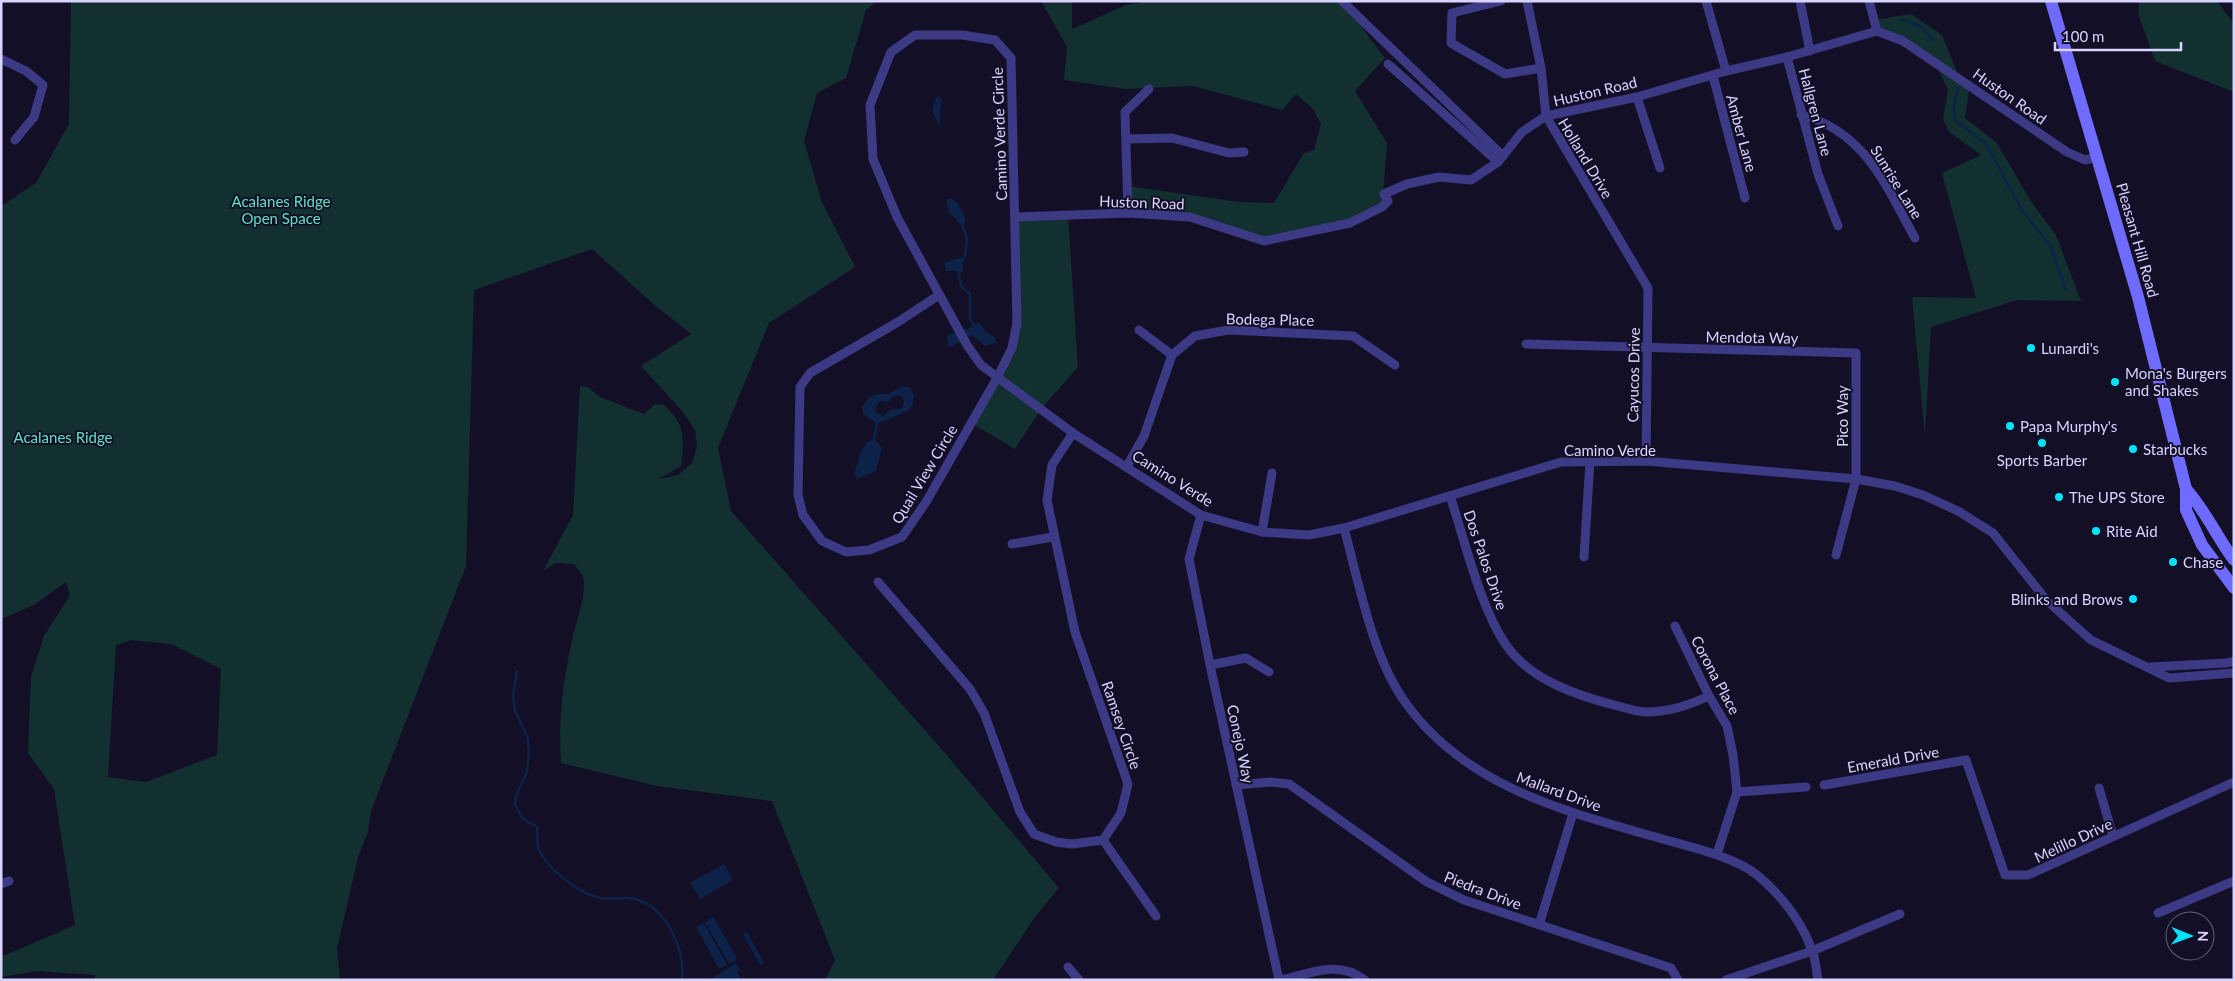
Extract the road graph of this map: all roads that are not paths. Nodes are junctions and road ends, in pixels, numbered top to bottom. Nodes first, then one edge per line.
1 (1342, 1) edge
2 (1501, 1) edge
3 (1526, 1) edge
4 (1706, 1) edge
5 (1800, 1) edge
6 (1869, 1) edge
7 (2051, 1) edge
8 (1877, 32) junction
9 (1810, 51) junction
10 (1, 58) edge
11 (1787, 58) junction
12 (1388, 64) dead end
13 (1541, 68) junction
14 (1726, 71) junction
15 (1713, 76) junction
16 (1148, 89) dead end
17 (1636, 97) junction
18 (1801, 115) junction
19 (1546, 116) junction
20 (1126, 139) junction
21 (15, 140) dead end
22 (1244, 152) dead end
23 (2098, 157) junction
24 (1500, 159) junction
25 (1660, 168) dead end
26 (1745, 198) dead end
27 (1128, 213) junction
28 (1015, 217) junction
29 (1838, 226) dead end
30 (1915, 238) dead end
31 (1648, 288) joint
32 (939, 295) junction
33 (1139, 330) dead end
34 (1526, 344) dead end
35 (1647, 348) junction
36 (1856, 353) joint
37 (1172, 356) junction
38 (1395, 365) dead end
39 (997, 378) junction
40 (1073, 433) junction
41 (1590, 461) junction
42 (1646, 461) junction
43 (1127, 466) junction
44 (1272, 473) dead end
45 (1856, 479) junction
46 (2186, 489) junction
47 (1450, 496) junction
48 (1201, 514) junction
49 (1344, 528) junction
50 (1262, 532) junction
51 (1054, 537) junction
52 (1012, 544) dead end
53 (1836, 555) dead end
54 (1584, 557) dead end
55 (2234, 560) edge
56 (878, 582) dead end
57 (2234, 588) edge
58 (1675, 626) dead end
59 (2234, 661) edge
60 (1210, 665) junction
61 (2151, 668) junction
62 (1269, 672) dead end
63 (2234, 673) edge
64 (1709, 696) junction
65 (1966, 760) joint
66 (2234, 782) edge
67 (1236, 785) junction
68 (1824, 785) dead end
69 (1806, 787) dead end
70 (2099, 788) dead end
71 (1737, 792) junction
72 (1573, 813) junction
73 (2113, 836) junction
74 (1103, 840) junction
75 (1717, 854) junction
76 (2234, 881) edge
77 (2158, 913) dead end
78 (1900, 914) dead end
79 (1156, 916) dead end
80 (1539, 925) junction
81 (1812, 950) junction
82 (1068, 966) dead end
83 (1079, 980) edge
84 (1280, 980) edge
85 (1365, 980) edge
86 (1678, 980) edge
87 (1726, 980) edge
88 (1818, 980) edge

1 - 24 street
2 - 13 street
3 - 13 street, Holland Drive
4 - 14 street
5 - 9 street
6 - 8 street
7 - 23 main road, Pleasant Hill Road
8 - 9 street, Huston Road
8 - 23 street, Huston Road
9 - 11 street, Huston Road
10 - 21 street
11 - 14 street, Huston Road
11 - 18 street, Hallgren Lane
12 - 24 street
13 - 19 street, Holland Drive
14 - 15 street, Huston Road
15 - 17 street, Huston Road
15 - 26 street, Amber Lane
16 - 20 street
17 - 19 street, Huston Road
17 - 25 street
18 - 29 street, Hallgren Lane
18 - 30 street, Sunrise Lane
19 - 24 street, Huston Road
19 - 31 street, Holland Drive
20 - 22 street
20 - 27 street
23 - 46 main road, Pleasant Hill Road
24 - 27 street, Huston Road
27 - 28 street, Huston Road
28 - 32 street, Camino Verde Circle
28 - 39 street, Camino Verde Circle
31 - 35 street, Cayucos Drive
32 - 39 street, Camino Verde Circle
32 - 39 street, Quail View Circle
33 - 37 street
34 - 35 street, Mendota Way
35 - 36 street, Mendota Way
35 - 42 street, Cayucos Drive
36 - 45 street, Pico Way
37 - 38 street, Bodega Place
37 - 43 street, Bodega Place
39 - 40 street, Camino Verde
40 - 43 street, Camino Verde
40 - 51 street, Ramsey Circle
41 - 42 street, Camino Verde
41 - 47 street, Camino Verde
41 - 54 street
42 - 45 street, Camino Verde
43 - 48 street, Camino Verde
44 - 50 street
45 - 53 street, Pico Way
45 - 61 street, Camino Verde
46 - 55 main road, Pleasant Hill Road
46 - 57 main road, Pleasant Hill Road
47 - 49 street, Camino Verde
47 - 64 street, Dos Palos Drive
48 - 50 street, Camino Verde
48 - 60 street, Conejo Way
49 - 50 street, Camino Verde
49 - 72 street, Mallard Drive
51 - 52 street
51 - 74 street, Ramsey Circle
56 - 74 street
58 - 64 street, Corona Place
59 - 61 street, Camino Verde
60 - 62 street
60 - 67 street, Conejo Way
61 - 63 street, Camino Verde
64 - 71 street, Corona Place
65 - 68 street, Emerald Drive
65 - 73 street, Melillo Drive
66 - 73 street, Melillo Drive
67 - 80 street, Piedra Drive
67 - 84 street, Conejo Way
69 - 71 street
70 - 73 street
71 - 75 street, Corona Place
72 - 75 street, Mallard Drive
72 - 80 street
74 - 79 street
75 - 81 street, Mallard Drive
76 - 77 street
78 - 81 street
80 - 86 street, Piedra Drive
81 - 87 street
81 - 88 street, Mallard Drive
82 - 83 street
84 - 85 street

